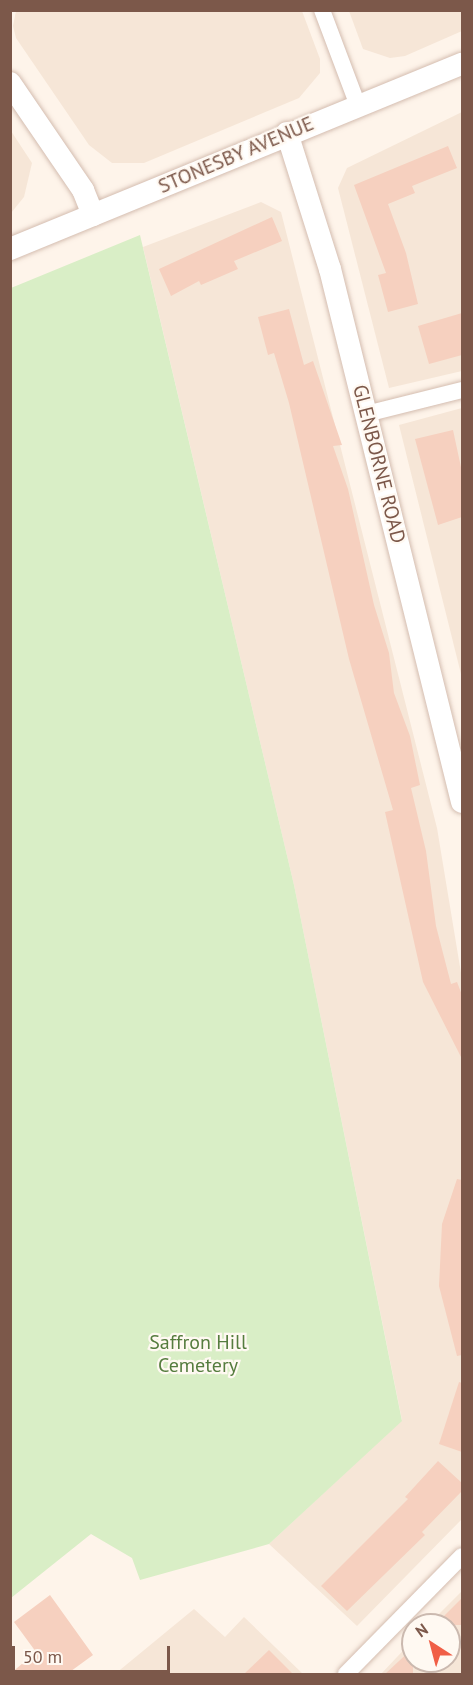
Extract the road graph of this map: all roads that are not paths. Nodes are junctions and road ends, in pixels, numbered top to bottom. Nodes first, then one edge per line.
1 (322, 10) edge
2 (462, 64) edge
3 (10, 83) edge
4 (358, 106) junction
5 (287, 133) junction
6 (93, 215) junction
7 (10, 249) edge
8 (462, 390) edge
9 (366, 414) junction
10 (462, 800) edge
11 (462, 1556) edge
12 (346, 1674) edge

1 - 4 street
2 - 4 street, STONESBY AVENUE
3 - 6 street
4 - 5 street, STONESBY AVENUE
5 - 6 street, STONESBY AVENUE
5 - 9 street, GLENBORNE ROAD
6 - 7 street, STONESBY AVENUE
8 - 9 street
9 - 10 street, GLENBORNE ROAD
11 - 12 street

